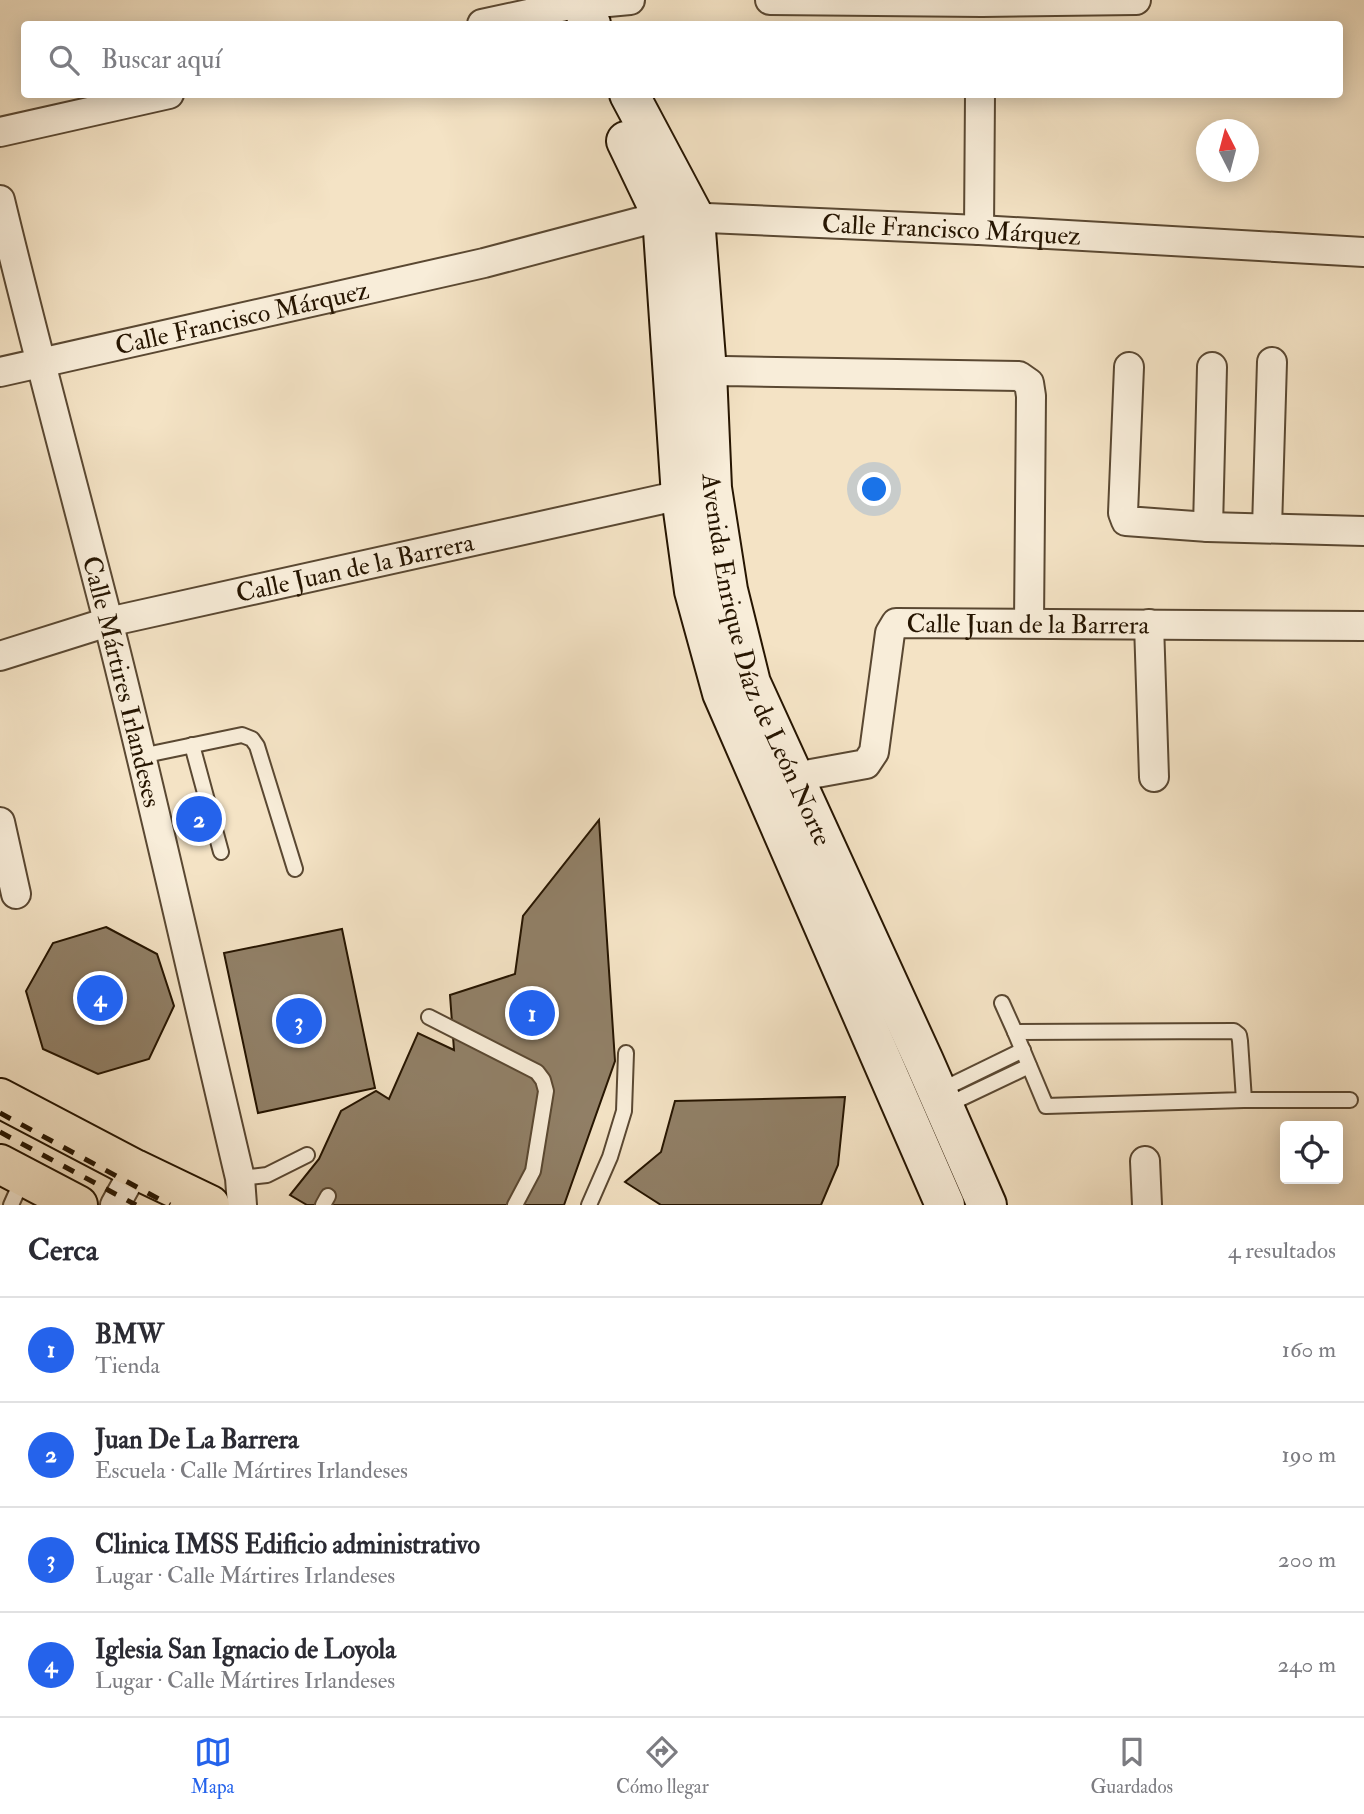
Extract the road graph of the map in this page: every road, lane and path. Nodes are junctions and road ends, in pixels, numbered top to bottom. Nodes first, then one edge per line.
1 (630, 0) edge
2 (770, 0) edge
3 (1136, 0) edge
4 (981, 9) edge
5 (575, 10) edge
6 (502, 21) edge
7 (151, 98) edge
8 (606, 98) edge
9 (631, 98) edge
10 (980, 98) edge
11 (0, 132) edge
12 (0, 200) edge
13 (678, 217) junction
14 (979, 230) junction
15 (1364, 252) edge
16 (1272, 362) dead end
17 (39, 363) junction
18 (1129, 367) dead end
19 (1212, 367) dead end
20 (0, 372) edge
21 (690, 374) junction
22 (697, 492) junction
23 (1208, 527) junction
24 (1267, 528) junction
25 (1364, 531) edge
26 (108, 622) junction
27 (1029, 623) junction
28 (1149, 625) junction
29 (1364, 626) edge
30 (0, 656) edge
31 (192, 746) junction
32 (141, 757) junction
33 (811, 774) dead end
34 (1154, 777) dead end
35 (0, 822) edge
36 (221, 852) dead end
37 (295, 869) dead end
38 (16, 894) dead end
39 (1002, 1003) dead end
40 (429, 1017) dead end
41 (1015, 1032) junction
42 (1023, 1050) junction
43 (626, 1054) dead end
44 (1029, 1066) junction
45 (0, 1098) edge
46 (941, 1099) junction
47 (1244, 1100) junction
48 (1350, 1100) dead end
49 (307, 1155) dead end
50 (1145, 1161) dead end
51 (135, 1169) junction
52 (12, 1182) edge
53 (241, 1192) edge
54 (78, 1205) edge
55 (116, 1205) edge
56 (210, 1205) edge
57 (515, 1205) edge
58 (589, 1205) edge
59 (945, 1205) edge
60 (987, 1205) edge
61 (1147, 1205) edge

1 - 5 street
2 - 4 street
3 - 4 street
5 - 6 street
7 - 11 street
8 - 13 main road, Avenida Enrique Díaz de León Norte
9 - 13 main road, Avenida Enrique Díaz de León Norte
10 - 14 street
12 - 17 street, Calle Mártires Irlandeses
13 - 14 street, Calle Francisco Márquez
13 - 17 street, Calle Francisco Márquez
13 - 21 main road, Avenida Enrique Díaz de León Norte
14 - 15 street, Calle Francisco Márquez
16 - 24 street
17 - 20 street, Calle Francisco Márquez
17 - 26 street, Calle Mártires Irlandeses
18 - 23 street
19 - 23 street
21 - 22 main road, Avenida Enrique Díaz de León Norte
21 - 27 street
22 - 26 street, Calle Juan de la Barrera
22 - 46 main road, Avenida Enrique Díaz de León Norte
22 - 59 main road, Avenida Enrique Díaz de León Norte
23 - 24 street
24 - 25 street
26 - 30 street, Calle Juan de la Barrera
26 - 32 street, Calle Mártires Irlandeses
27 - 28 street, Calle Juan de la Barrera
27 - 33 street, Calle Juan de la Barrera
28 - 29 street, Calle Juan de la Barrera
28 - 34 street
31 - 32 lane
31 - 36 lane
31 - 37 lane
32 - 53 street, Calle Mártires Irlandeses
35 - 38 street
39 - 41 lane
40 - 57 lane
41 - 42 lane
41 - 47 lane
42 - 44 lane
42 - 46 lane
43 - 58 lane
44 - 46 lane
44 - 47 lane
45 - 51 main road
46 - 60 main road, Avenida Enrique Díaz de León Norte
47 - 48 lane
49 - 53 lane
50 - 61 street
51 - 55 street
51 - 56 main road
52 - 54 main road

